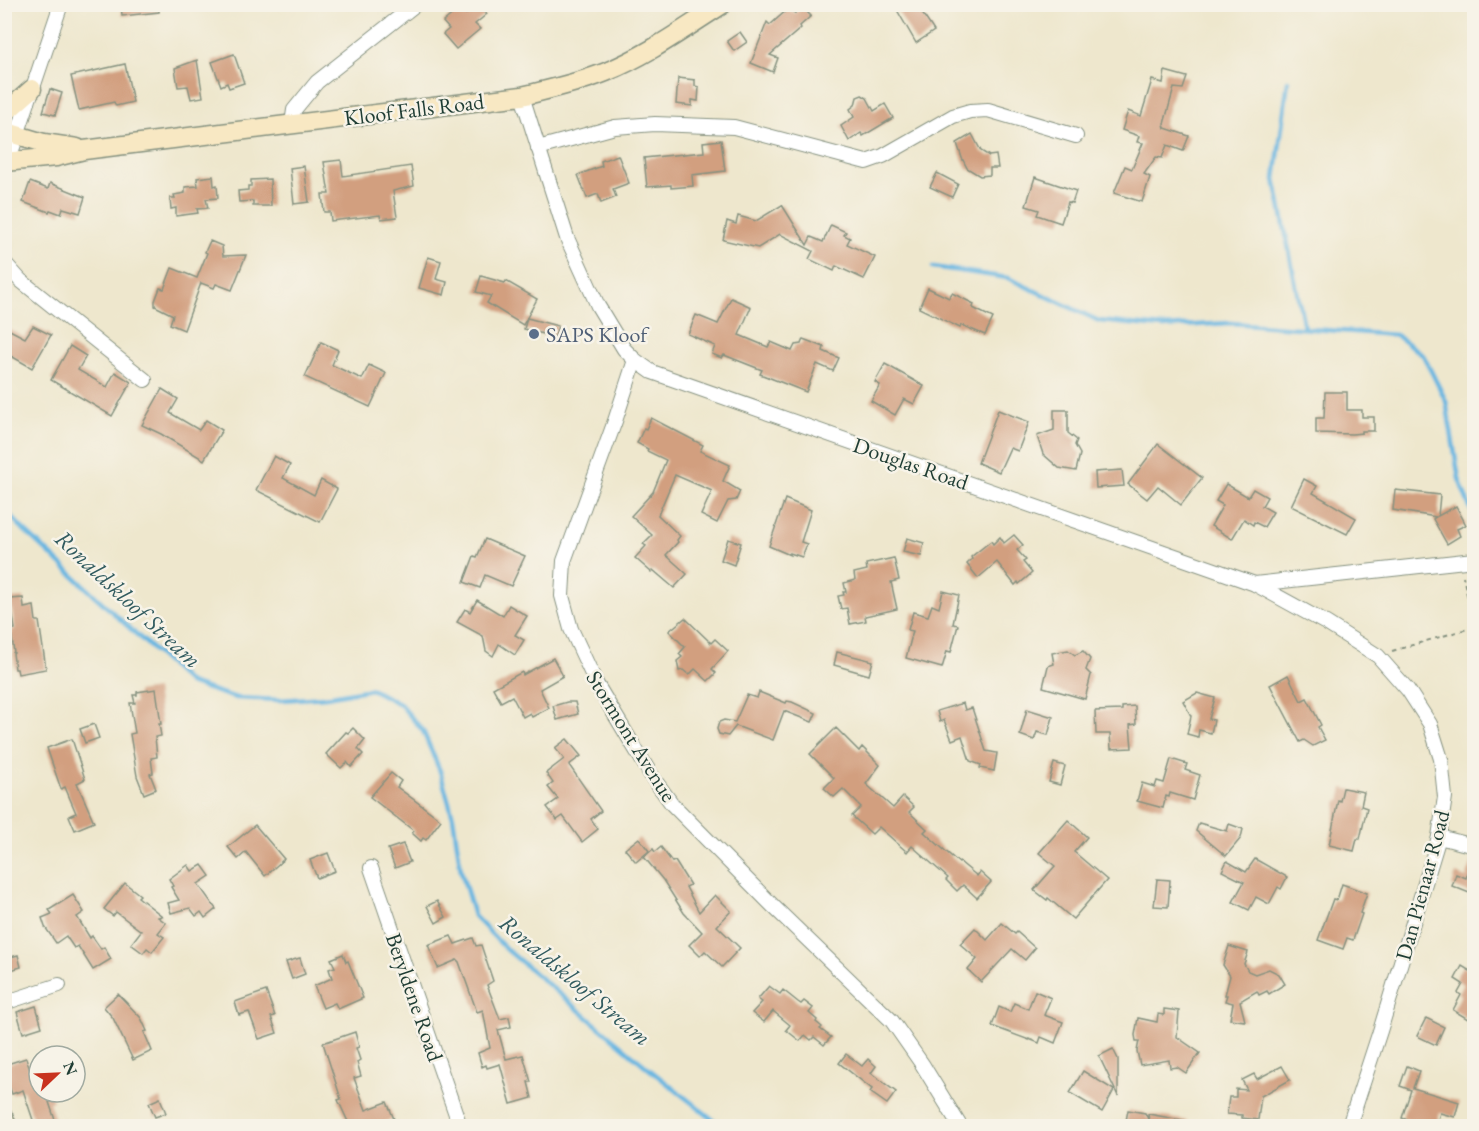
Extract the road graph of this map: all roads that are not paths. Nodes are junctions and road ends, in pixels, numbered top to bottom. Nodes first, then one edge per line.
1 (61, 4) edge
2 (416, 4) edge
3 (723, 4) edge
4 (32, 89) junction
5 (522, 96) junction
6 (4, 114) edge
7 (292, 124) junction
8 (11, 133) edge
9 (1076, 136) dead end
10 (538, 148) junction
11 (84, 150) junction
12 (7, 162) edge
13 (4, 262) edge
14 (635, 360) junction
15 (145, 380) dead end
16 (1474, 560) edge
17 (1255, 584) junction
18 (1439, 837) junction
19 (1474, 846) edge
20 (371, 868) dead end
21 (59, 985) dead end
22 (4, 1003) edge
23 (4, 1118) edge
24 (7, 1126) edge
25 (460, 1126) edge
26 (960, 1126) edge
27 (1349, 1126) edge

1 - 4 street
2 - 7 street
3 - 5 main road, Kloof Falls Road
4 - 6 main road
4 - 8 street
5 - 7 main road, Kloof Falls Road
5 - 10 street, Douglas Road
7 - 11 main road, Kloof Falls Road
8 - 11 main road, Kloof Falls Road
8 - 12 street
9 - 10 street
10 - 14 street, Douglas Road
11 - 12 main road, Kloof Falls Road
13 - 15 street
14 - 17 street, Douglas Road
14 - 26 street, Stormont Avenue
16 - 17 street, Douglas Road
17 - 18 street, Dan Pienaar Road
18 - 19 street
18 - 27 street, Dan Pienaar Road
20 - 25 street, Beryldene Road
21 - 22 street
23 - 24 main road

